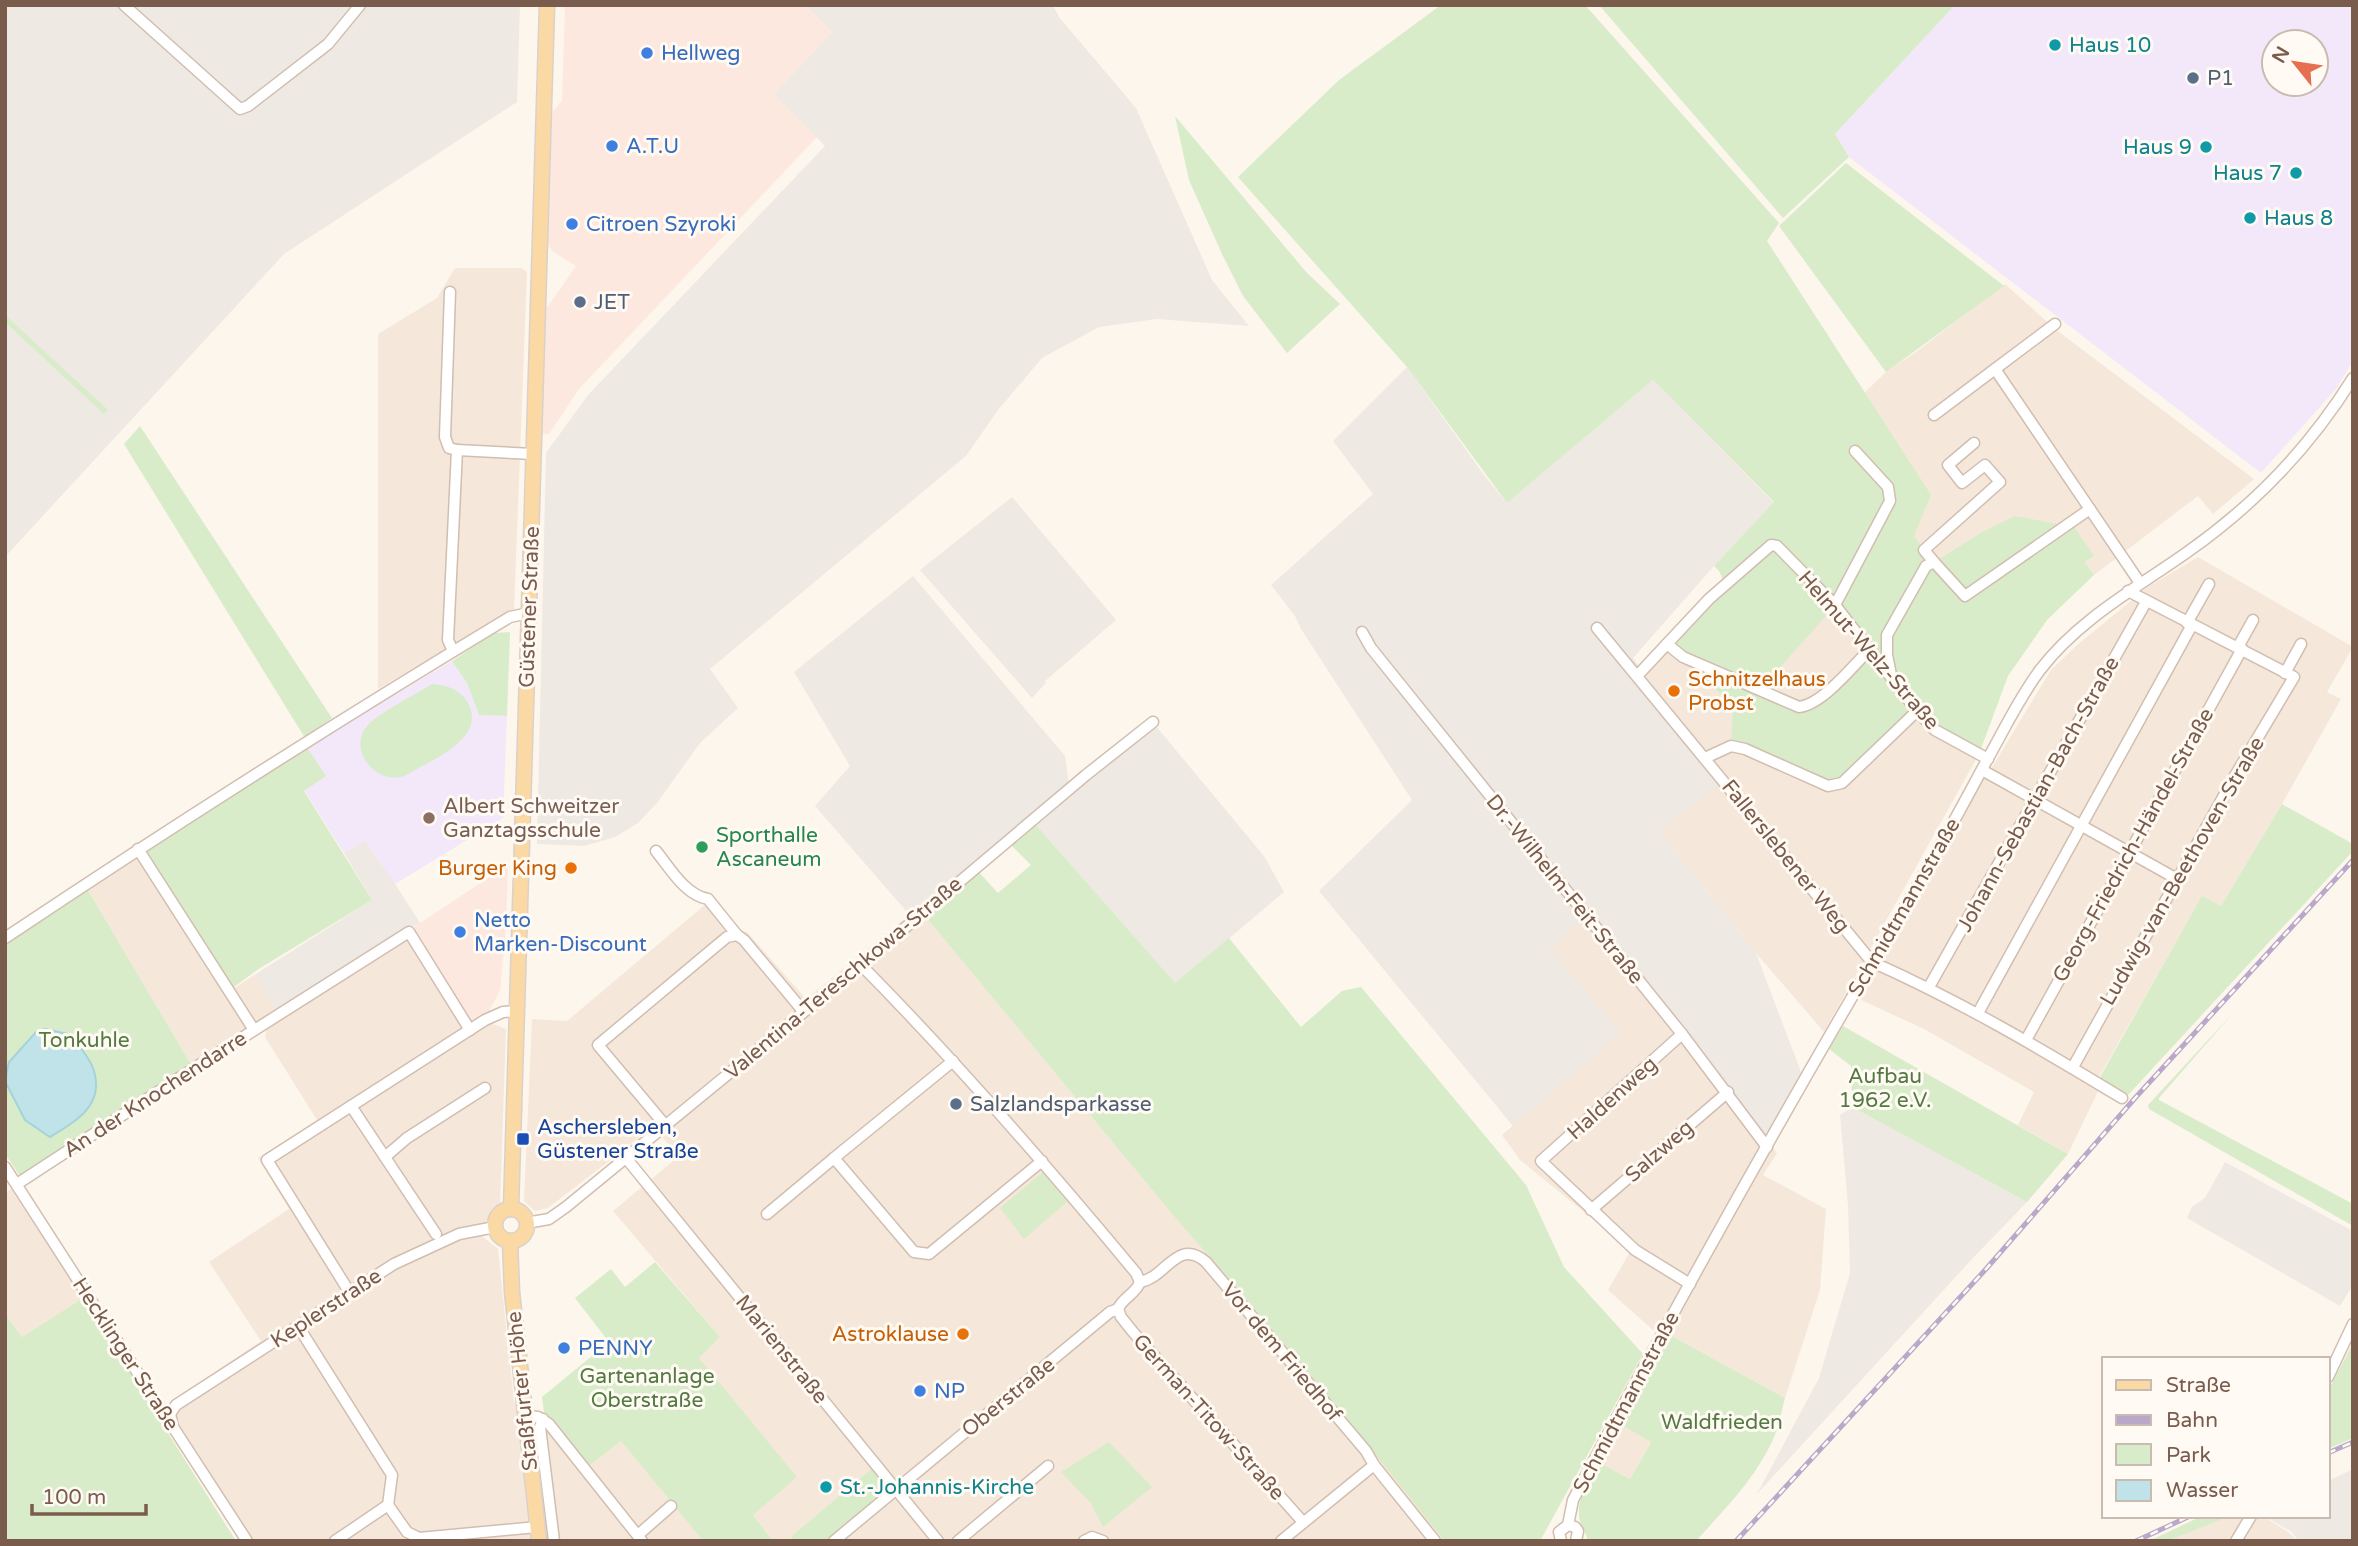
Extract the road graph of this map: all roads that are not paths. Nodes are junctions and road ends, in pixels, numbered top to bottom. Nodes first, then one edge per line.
1 (124, 5) edge
2 (360, 5) edge
3 (547, 5) edge
4 (450, 292) dead end
5 (2055, 324) dead end
6 (1995, 369) junction
7 (2353, 379) edge
8 (1934, 415) dead end
9 (1974, 443) dead end
10 (457, 450) junction
11 (1855, 451) dead end
12 (533, 454) junction
13 (2090, 509) junction
14 (1934, 562) junction
15 (2140, 583) junction
16 (2209, 584) dead end
17 (2128, 591) junction
18 (2147, 602) junction
19 (1835, 605) junction
20 (529, 613) junction
21 (2253, 620) dead end
22 (2190, 624) junction
23 (1597, 628) dead end
24 (1362, 632) dead end
25 (1667, 644) junction
26 (2301, 644) dead end
27 (2240, 648) junction
28 (1869, 650) junction
29 (453, 651) junction
30 (2290, 675) junction
31 (1637, 676) junction
32 (1892, 679) junction
33 (1917, 711) junction
34 (1153, 722) dead end
35 (1705, 758) junction
36 (1988, 759) junction
37 (1982, 770) junction
38 (2034, 799) junction
39 (2082, 826) junction
40 (138, 849) junction
41 (656, 851) dead end
42 (2129, 852) junction
43 (2176, 879) junction
44 (737, 935) junction
45 (5, 938) edge
46 (1872, 962) junction
47 (861, 965) junction
48 (1929, 987) junction
49 (518, 1011) junction
50 (803, 1011) junction
51 (1978, 1013) junction
52 (254, 1030) junction
53 (470, 1030) junction
54 (1682, 1034) junction
55 (2026, 1040) junction
56 (953, 1061) junction
57 (2073, 1067) junction
58 (485, 1088) dead end
59 (1728, 1092) junction
60 (2122, 1098) dead end
61 (351, 1106) junction
62 (665, 1125) junction
63 (1767, 1147) junction
64 (385, 1157) junction
65 (626, 1158) junction
66 (834, 1158) junction
67 (1042, 1161) junction
68 (5, 1167) edge
69 (17, 1184) junction
70 (511, 1209) junction
71 (1591, 1210) junction
72 (766, 1214) dead end
73 (526, 1223) junction
74 (495, 1227) junction
75 (436, 1234) dead end
76 (510, 1241) junction
77 (1179, 1256) joint
78 (1140, 1282) junction
79 (1690, 1284) junction
80 (350, 1293) junction
81 (1118, 1310) junction
82 (2353, 1324) edge
83 (298, 1326) junction
84 (2330, 1373) edge
85 (170, 1414) junction
86 (525, 1416) junction
87 (543, 1419) junction
88 (1374, 1465) junction
89 (1048, 1466) dead end
90 (897, 1489) junction
91 (388, 1505) junction
92 (671, 1506) dead end
93 (2250, 1518) edge
94 (1303, 1522) junction
95 (1568, 1525) junction
96 (538, 1534) edge
97 (640, 1538) edge
98 (1559, 1540) edge
99 (247, 1541) edge
100 (335, 1541) edge
101 (554, 1541) edge
102 (834, 1541) edge
103 (938, 1541) edge
104 (958, 1541) edge
105 (1084, 1541) edge
106 (1103, 1541) edge
107 (1281, 1541) edge
108 (1436, 1541) edge
109 (1576, 1541) edge
110 (2236, 1541) edge

1 - 2 street
3 - 12 main road, Güstener Straße
4 - 10 street
5 - 6 street
6 - 8 street
6 - 13 street
7 - 15 street, Schmidtmannstraße
9 - 14 street
10 - 12 street
10 - 29 street
11 - 19 street
12 - 20 main road, Güstener Straße
13 - 14 street
13 - 15 street
14 - 32 street
15 - 17 street, Schmidtmannstraße
16 - 22 street
17 - 18 street
17 - 36 street, Schmidtmannstraße
18 - 22 street
18 - 38 street, Johann-Sebastian-Bach-Straße
19 - 25 street, Helmut-Welz-Straße
19 - 28 street, Helmut-Welz-Straße
20 - 29 street
20 - 49 main road, Güstener Straße
21 - 27 street, Georg-Friedrich-Händel-Straße
22 - 27 street
22 - 39 street
23 - 31 street, Fallerslebener Weg
24 - 54 street, Dr.-Wilhelm-Feit-Straße
25 - 28 street
25 - 31 street, Helmut-Welz-Straße
26 - 30 street, Ludwig-van-Beethoven-Straße
27 - 30 street
27 - 42 street, Georg-Friedrich-Händel-Straße
28 - 32 street, Helmut-Welz-Straße
29 - 40 street
30 - 43 street, Ludwig-van-Beethoven-Straße
31 - 35 street, Fallerslebener Weg
32 - 33 street, Helmut-Welz-Straße
33 - 35 street
33 - 36 street, Helmut-Welz-Straße
34 - 47 street, Valentina-Tereschkowa-Straße
35 - 46 street, Fallerslebener Weg
36 - 37 street, Schmidtmannstraße
37 - 38 street
37 - 46 street, Schmidtmannstraße
38 - 39 street
38 - 48 street, Johann-Sebastian-Bach-Straße
39 - 42 street
39 - 51 street
40 - 45 street
40 - 52 street, An der Knochendarre
41 - 44 street
42 - 43 street
42 - 55 street, Georg-Friedrich-Händel-Straße
43 - 57 street, Ludwig-van-Beethoven-Straße
44 - 50 street
44 - 62 street
46 - 48 street, Fallerslebener Weg
46 - 63 street, Schmidtmannstraße
47 - 50 street, Valentina-Tereschkowa-Straße
47 - 56 street
48 - 51 street, Fallerslebener Weg
49 - 53 street
49 - 70 main road, Güstener Straße
50 - 62 street, Valentina-Tereschkowa-Straße
51 - 55 street, Fallerslebener Weg
52 - 53 street
52 - 69 street, An der Knochendarre
53 - 61 street
54 - 59 street, Dr.-Wilhelm-Feit-Straße
54 - 71 street, Haldenweg
55 - 57 street, Fallerslebener Weg
56 - 66 street
56 - 67 street
57 - 60 street, Fallerslebener Weg
58 - 64 street
59 - 63 street, Dr.-Wilhelm-Feit-Straße
59 - 71 street, Salzweg
61 - 64 street
61 - 80 street
62 - 65 street, Valentina-Tereschkowa-Straße
63 - 79 street, Schmidtmannstraße
64 - 75 street
65 - 73 street, Valentina-Tereschkowa-Straße
65 - 90 street, Marienstraße
66 - 67 street
66 - 72 street
67 - 78 street
68 - 69 street, Hecklinger Straße
69 - 85 street, Hecklinger Straße
70 - 73 main road
70 - 74 main road
71 - 79 street
73 - 76 main road
74 - 76 main road
74 - 80 street, Keplerstraße
76 - 86 main road, Staßfurter Höhe
77 - 78 street, Oberstraße
77 - 88 street, Vor dem Friedhof
78 - 81 street, Oberstraße
79 - 95 street, Schmidtmannstraße
80 - 83 street, Keplerstraße
81 - 90 street, Oberstraße
81 - 94 street, German-Titow-Straße
82 - 84 street
83 - 85 street, Keplerstraße
83 - 91 street
85 - 99 street, Hecklinger Straße
86 - 87 street
86 - 96 main road, Staßfurter Höhe
87 - 97 street
87 - 101 street, Staßfurter Höhe
88 - 94 street
88 - 108 street, Vor dem Friedhof
89 - 104 street
90 - 102 street, Oberstraße
90 - 103 street, Marienstraße
91 - 96 street
91 - 100 street
92 - 97 street
93 - 110 street
94 - 107 street
95 - 98 street, Schmidtmannstraße
95 - 109 street
105 - 106 street

